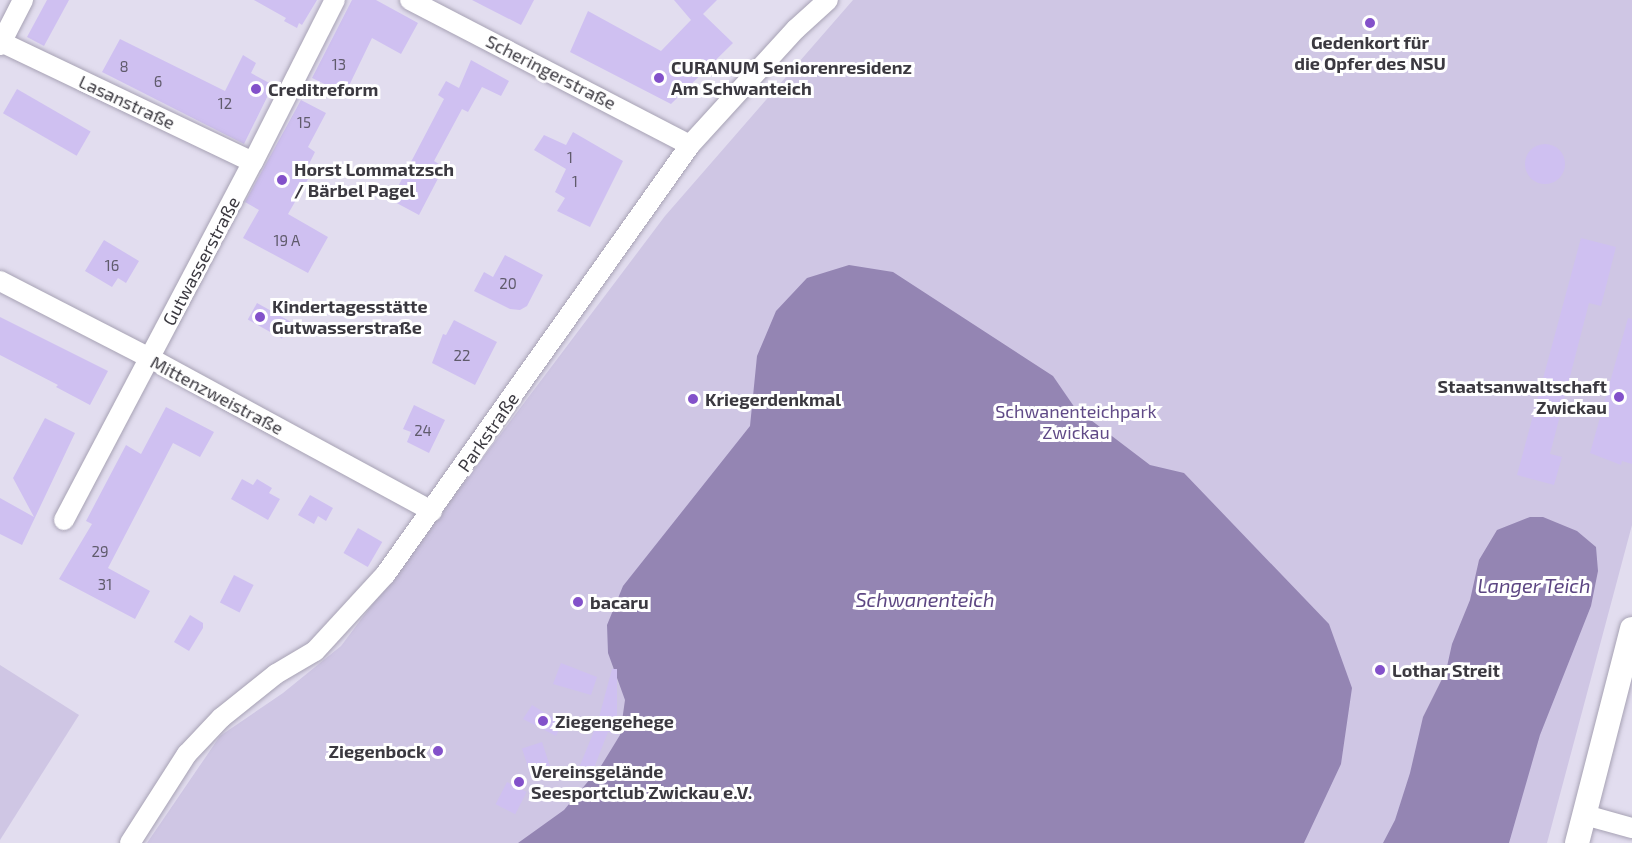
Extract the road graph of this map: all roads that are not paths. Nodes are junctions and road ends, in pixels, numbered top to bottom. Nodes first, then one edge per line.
1 (23, 0) edge
2 (335, 0) edge
3 (410, 0) edge
4 (828, 0) edge
5 (1, 44) edge
6 (690, 146) junction
7 (253, 162) junction
8 (0, 281) edge
9 (150, 358) junction
10 (432, 512) junction
11 (64, 520) dead end
12 (1632, 629) edge
13 (1585, 815) junction
14 (1632, 828) edge
15 (130, 843) edge
16 (1577, 843) edge

1 - 5 street
2 - 7 street, Gutwasserstraße
3 - 6 street, Scheringerstraße
4 - 6 street, Parkstraße
5 - 7 street, Lasanstraße
6 - 10 street, Parkstraße
7 - 9 street, Gutwasserstraße
8 - 9 street, Mittenzweistraße
9 - 10 street, Mittenzweistraße
9 - 11 street, Gutwasserstraße
10 - 15 street, Parkstraße
12 - 13 main road
13 - 14 street
13 - 16 main road

